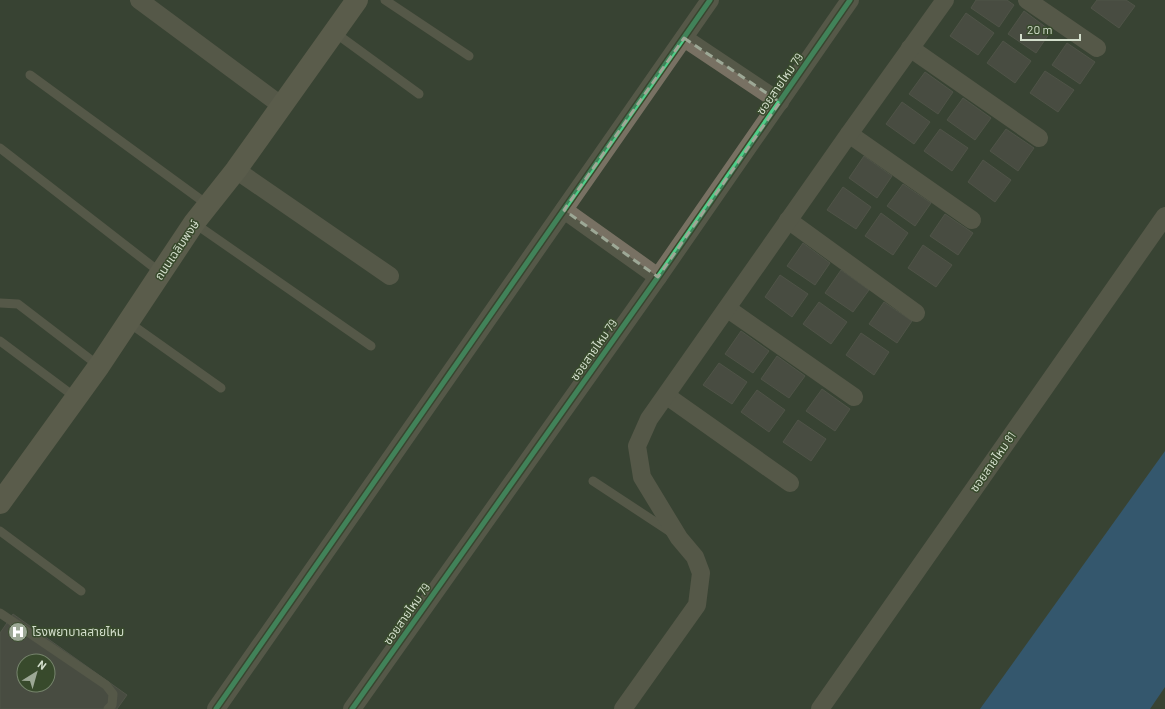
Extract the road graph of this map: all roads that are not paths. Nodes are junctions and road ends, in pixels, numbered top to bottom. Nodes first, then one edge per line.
1 (139, 0) edge
2 (357, 0) edge
3 (385, 0) edge
4 (710, 0) edge
5 (850, 0) edge
6 (945, 0) edge
7 (1027, 0) edge
8 (160, 6) edge
9 (334, 32) junction
10 (684, 38) junction
11 (910, 48) junction
12 (1097, 48) dead end
13 (468, 56) dead end
14 (30, 75) dead end
15 (419, 94) dead end
16 (780, 102) junction
17 (282, 106) junction
18 (849, 134) junction
19 (1039, 138) dead end
20 (0, 148) edge
21 (236, 170) junction
22 (209, 206) junction
23 (564, 210) junction
24 (1165, 216) edge
25 (788, 220) junction
26 (972, 220) dead end
27 (194, 223) junction
28 (161, 273) junction
29 (390, 276) dead end
30 (658, 278) junction
31 (0, 303) edge
32 (728, 309) junction
33 (916, 313) dead end
34 (128, 322) junction
35 (0, 341) edge
36 (371, 346) dead end
37 (99, 366) junction
38 (221, 388) dead end
39 (667, 396) junction
40 (854, 397) dead end
41 (75, 398) junction
42 (594, 481) dead end
43 (790, 483) dead end
44 (0, 503) edge
45 (0, 530) edge
46 (680, 538) junction
47 (81, 590) dead end
48 (0, 613) edge
49 (108, 709) edge
50 (216, 709) edge
51 (352, 709) edge
52 (624, 709) edge
53 (820, 709) edge

1 - 8 street
2 - 9 main road, ถนนเฉลิมพงษ์
3 - 13 lane
4 - 10 street
5 - 16 street, ซอยสายไหม 79
6 - 11 street
7 - 12 street
8 - 17 street
9 - 15 lane
9 - 17 main road, ถนนเฉลิมพงษ์
10 - 16 street
10 - 23 street
11 - 18 street
11 - 19 street
14 - 22 lane
16 - 30 street, ซอยสายไหม 79
17 - 21 main road, ถนนเฉลิมพงษ์
18 - 25 street
18 - 26 street
20 - 28 lane
21 - 22 main road, ถนนเฉลิมพงษ์
21 - 29 street
22 - 27 main road, ถนนเฉลิมพงษ์
23 - 30 street
23 - 50 street
24 - 53 street, ซอยสายไหม 81
25 - 32 street
25 - 33 street
27 - 28 main road, ถนนเฉลิมพงษ์
27 - 36 lane
28 - 34 main road, ถนนเฉลิมพงษ์
30 - 51 street, ซอยสายไหม 79
31 - 37 lane
32 - 39 street
32 - 40 street
34 - 37 main road, ถนนเฉลิมพงษ์
34 - 38 lane
35 - 41 lane
37 - 41 main road, ถนนเฉลิมพงษ์
39 - 43 street
39 - 46 street
41 - 44 main road, ถนนเฉลิมพงษ์
42 - 46 lane
45 - 47 lane
46 - 52 street
48 - 49 lane

